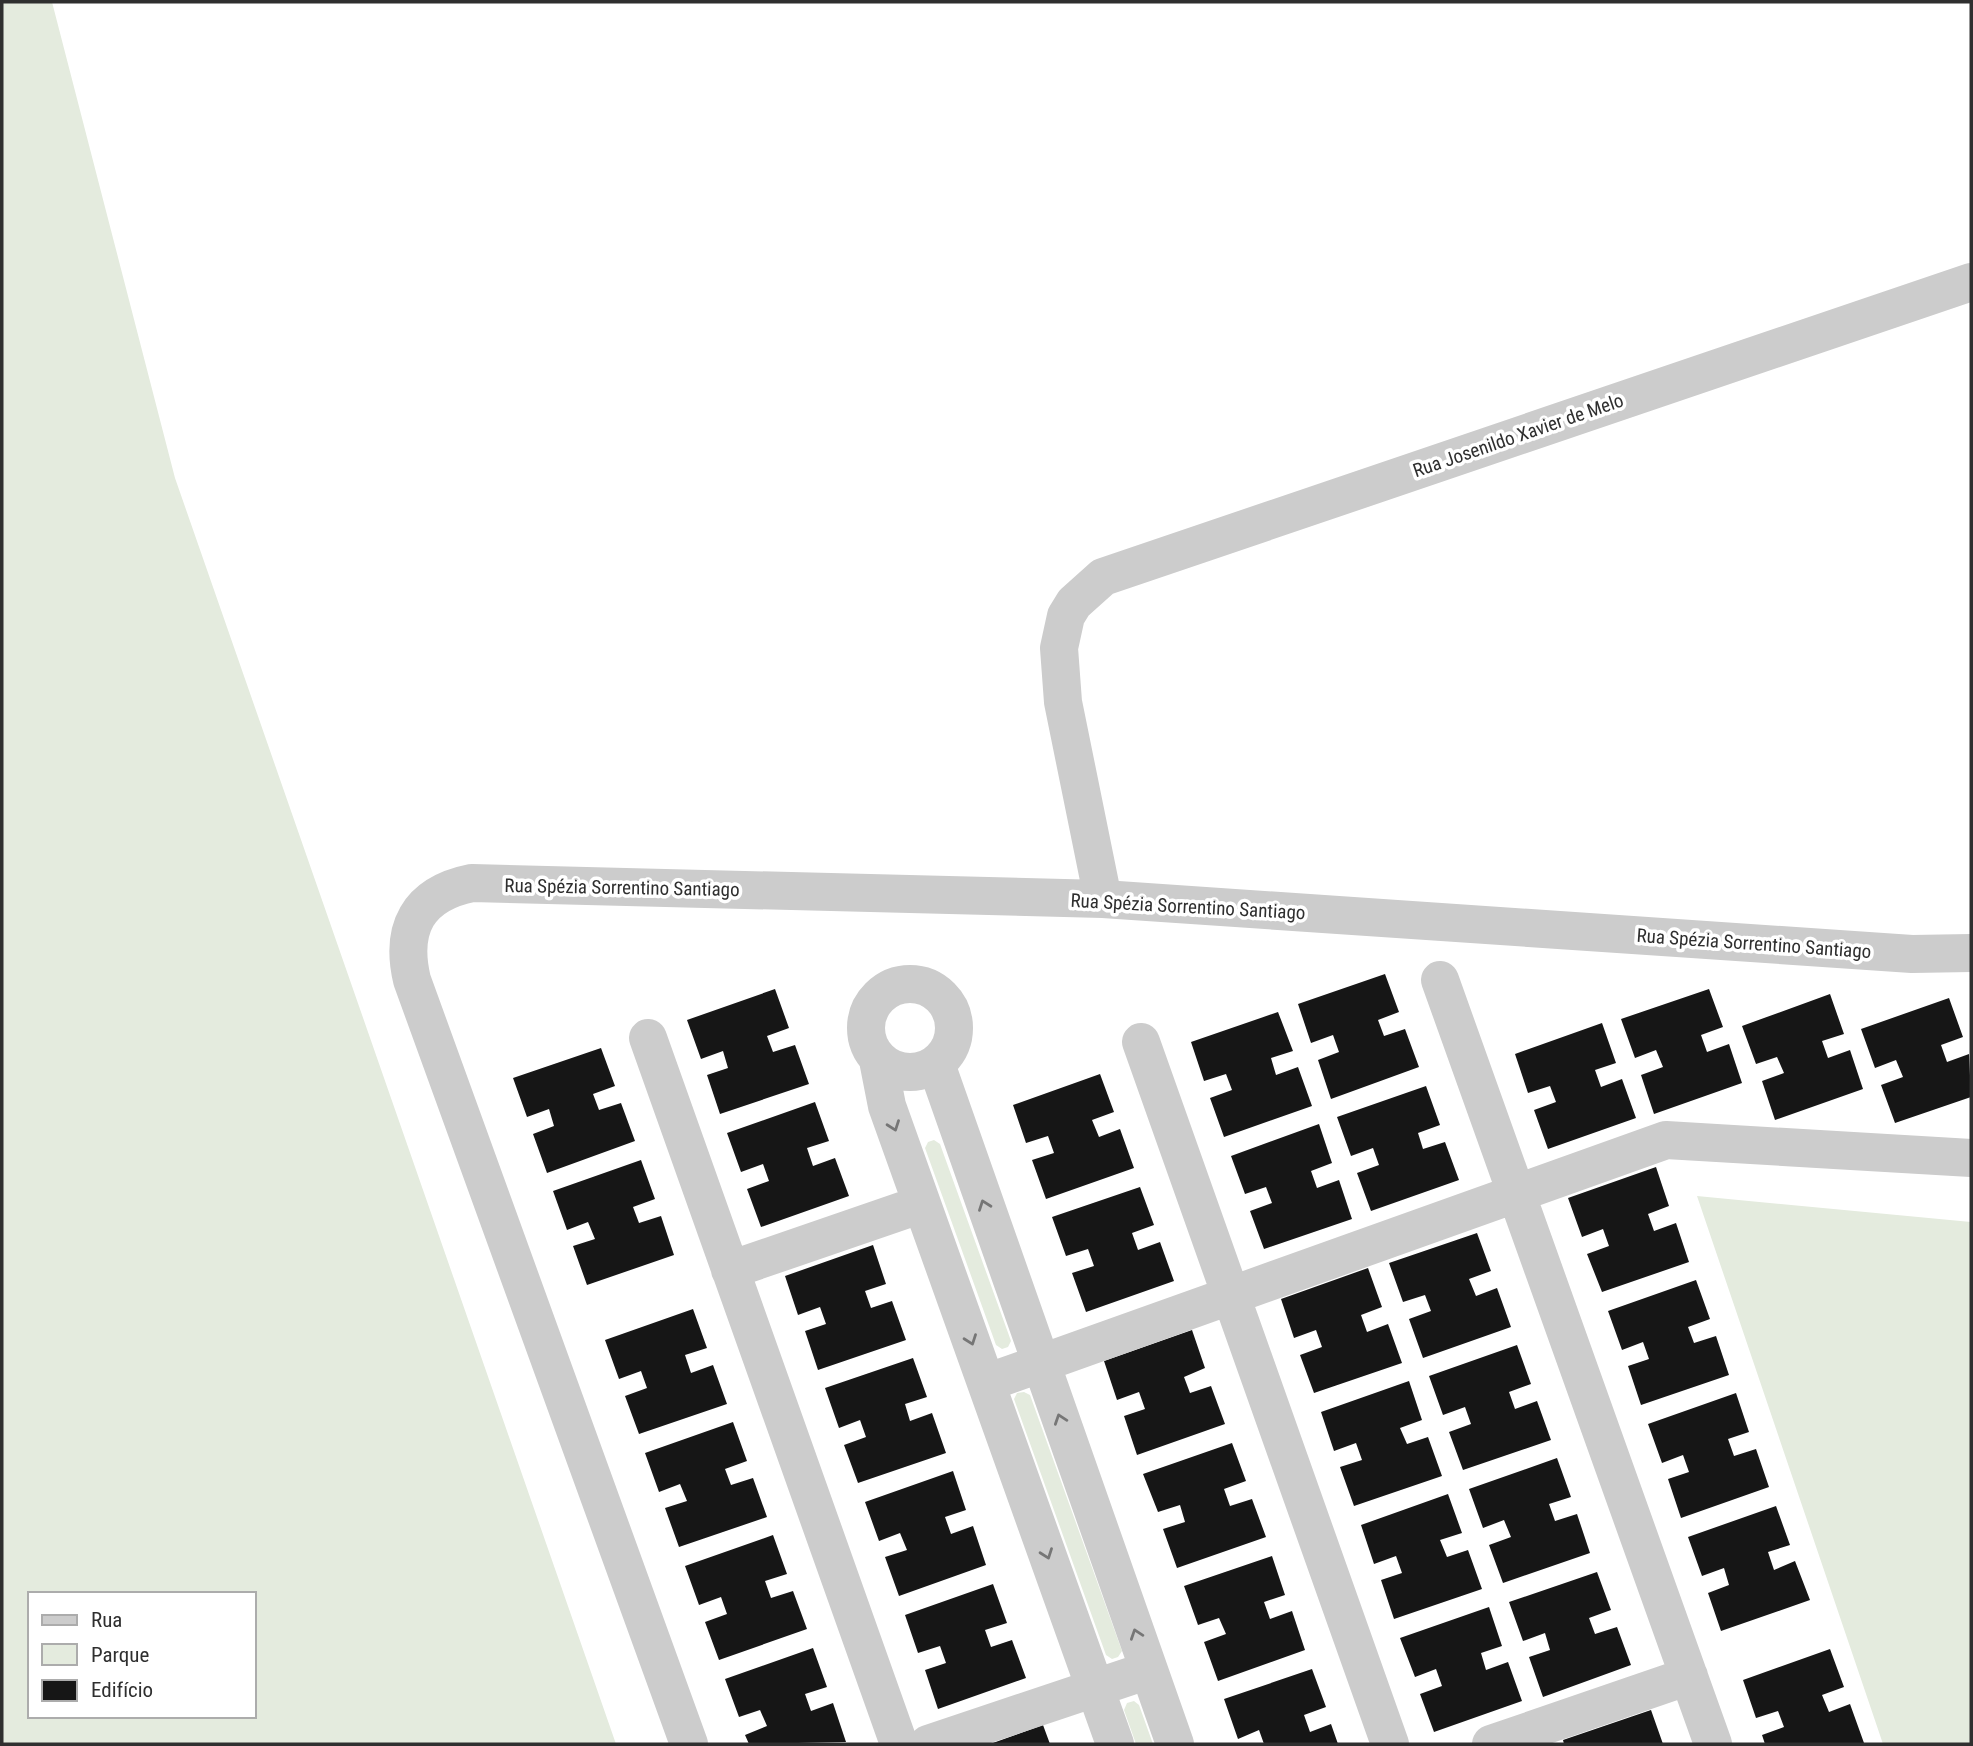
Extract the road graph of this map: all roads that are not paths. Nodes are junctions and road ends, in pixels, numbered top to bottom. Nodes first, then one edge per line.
1 (1971, 282) edge
2 (1103, 899) junction
3 (1971, 953) edge
4 (1440, 980) dead end
5 (648, 1038) dead end
6 (1140, 1042) dead end
7 (878, 1060) junction
8 (936, 1064) junction
9 (1971, 1158) edge
10 (1516, 1193) junction
11 (922, 1204) junction
12 (730, 1270) junction
13 (1231, 1297) junction
14 (1041, 1365) junction
15 (986, 1382) junction
16 (1149, 1670) junction
17 (1689, 1676) junction
18 (1094, 1687) junction
19 (689, 1744) edge
20 (899, 1744) edge
21 (928, 1744) edge
22 (1115, 1744) edge
23 (1175, 1744) edge
24 (1390, 1744) edge
25 (1491, 1744) edge
26 (1713, 1744) edge

1 - 2 street, Rua Josenildo Xavier de Melo
2 - 3 street, Rua Spézia Sorrentino Santiago
2 - 19 street, Rua Spézia Sorrentino Santiago
4 - 10 street
5 - 12 street
6 - 13 street
7 - 8 street
7 - 8 street
7 -> 11 street
14 -> 8 street
9 - 10 street
10 - 13 street
10 - 17 street
11 - 12 street
11 -> 15 street
12 - 20 street
13 - 14 street
13 - 24 street
14 - 15 street
16 -> 14 street
15 -> 18 street
16 - 18 street
16 - 23 street
17 - 25 street
17 - 26 street
18 - 21 street
18 - 22 street

